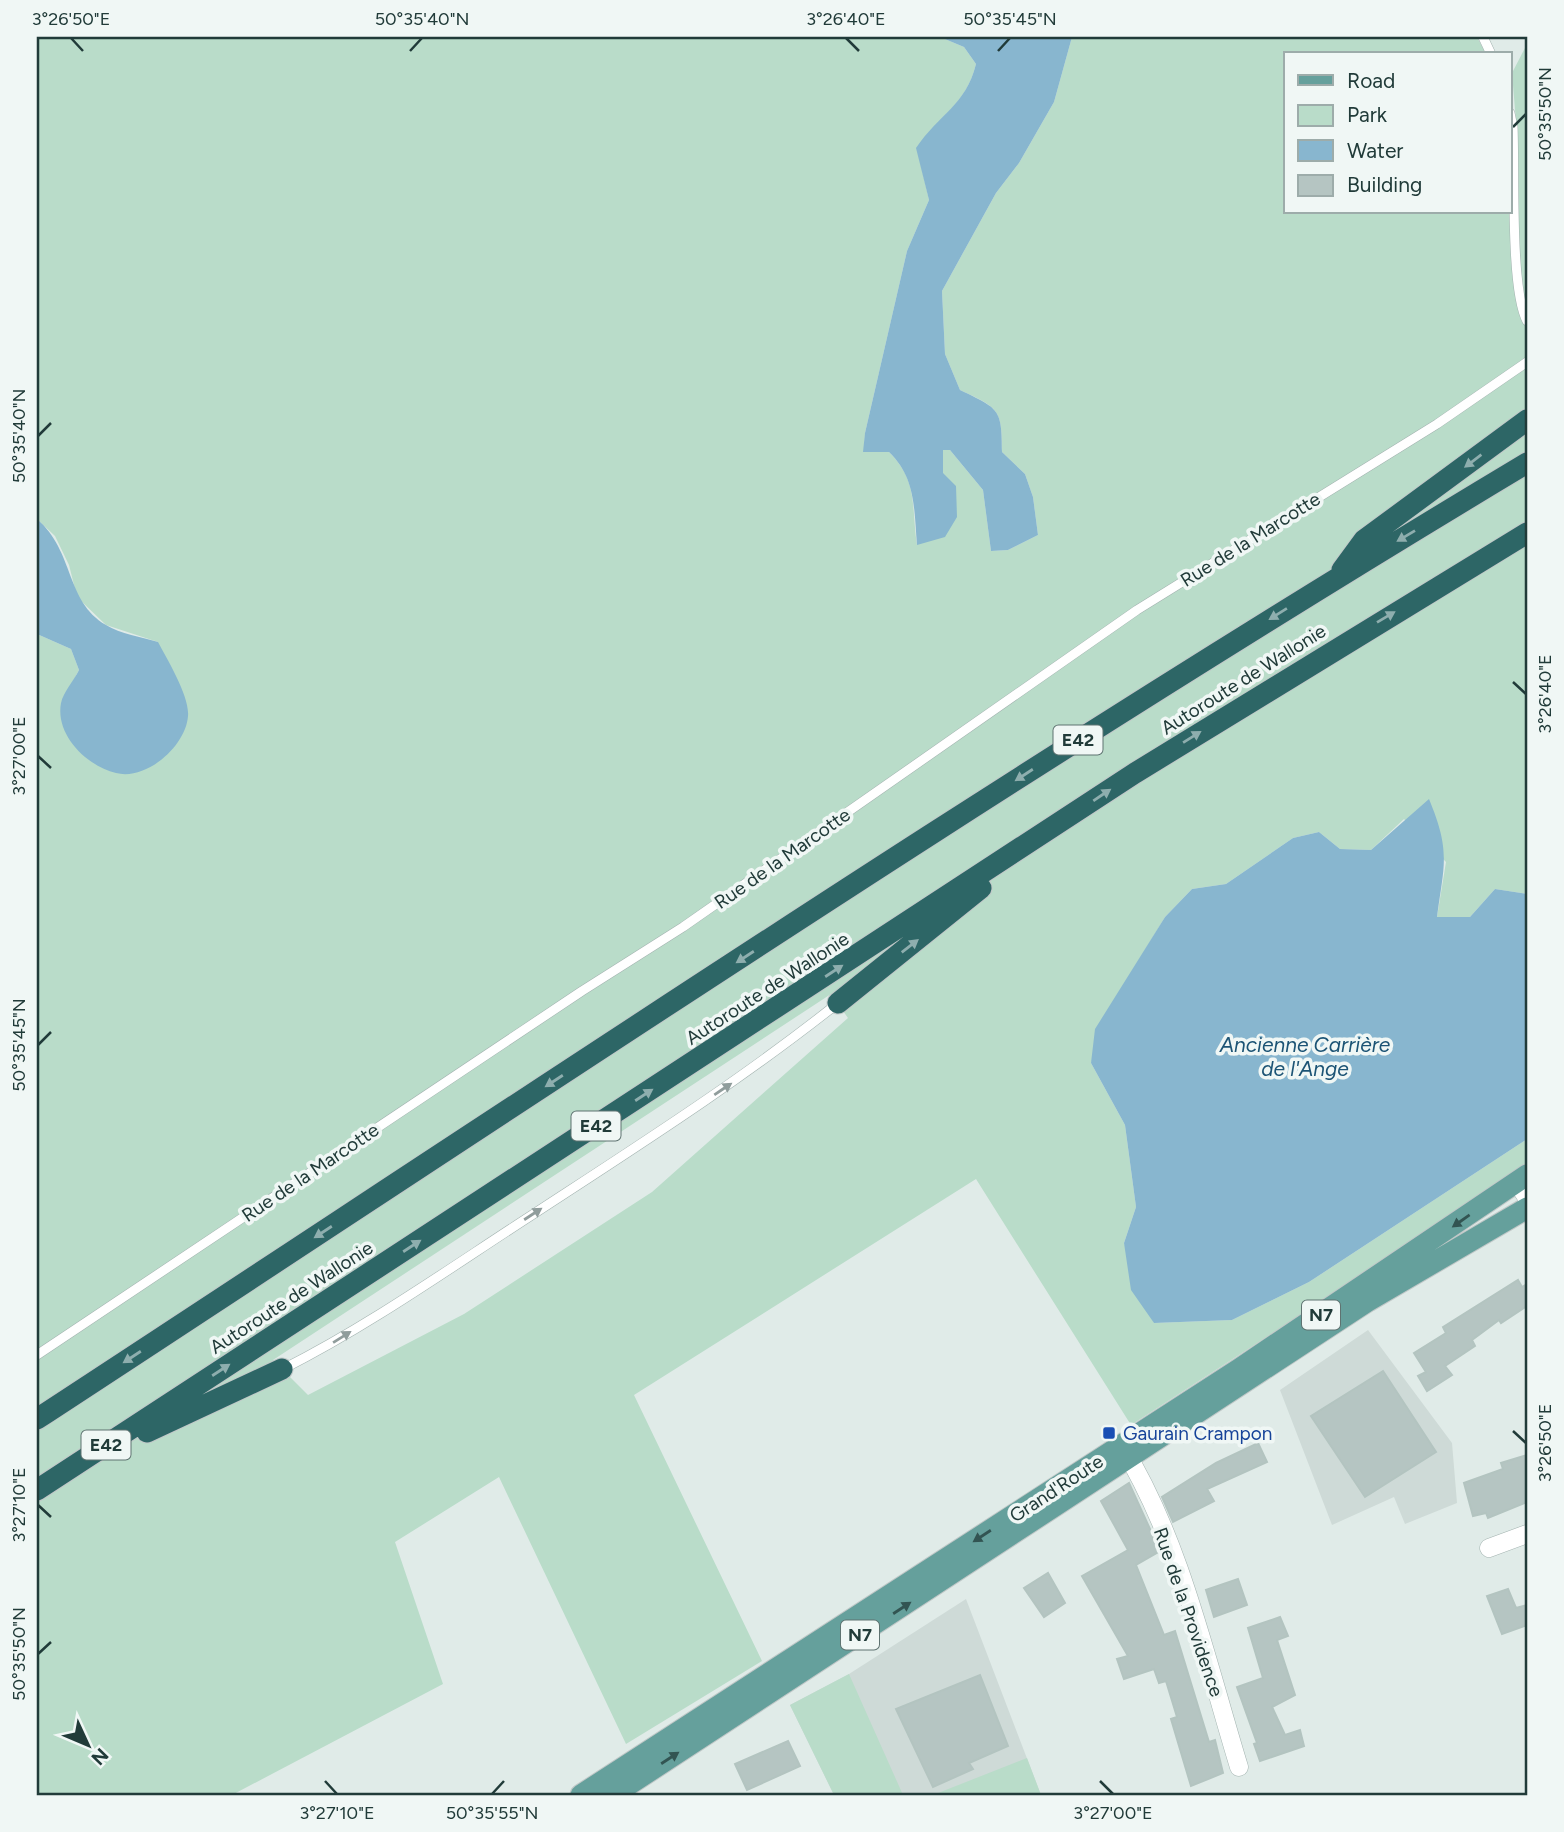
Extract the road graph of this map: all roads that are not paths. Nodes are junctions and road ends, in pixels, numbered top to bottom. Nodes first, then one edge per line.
1 (1512, 126) edge
2 (1527, 321) edge
3 (1527, 362) edge
4 (1527, 420) edge
5 (1527, 463) edge
6 (1527, 533) edge
7 (1336, 577) junction
8 (1029, 844) junction
9 (838, 1003) joint
10 (1524, 1185) edge
11 (1527, 1208) edge
12 (37, 1355) edge
13 (282, 1369) joint
14 (37, 1419) edge
15 (1126, 1452) junction
16 (43, 1486) edge
17 (1527, 1534) edge
18 (1489, 1548) dead end
19 (1239, 1767) dead end
20 (581, 1795) edge
21 (613, 1795) edge

1 - 2 lane
3 - 12 lane, Rue de la Marcotte
4 -> 7 highway
5 -> 7 highway, Autoroute de Wallonie / E42
8 -> 6 highway, Autoroute de Wallonie / E42
7 -> 14 highway, Autoroute de Wallonie / E42
9 -> 8 highway
16 -> 8 highway, Autoroute de Wallonie / E42
13 -> 9 lane
10 -> 15 main road, Grand'Route / N7
11 - 15 main road, Grand'Route / N7
13 - 16 highway
15 - 19 street, Rue de la Providence
15 -> 20 main road, Grand'Route / N7
21 -> 15 main road, Grand'Route / N7
17 - 18 street

